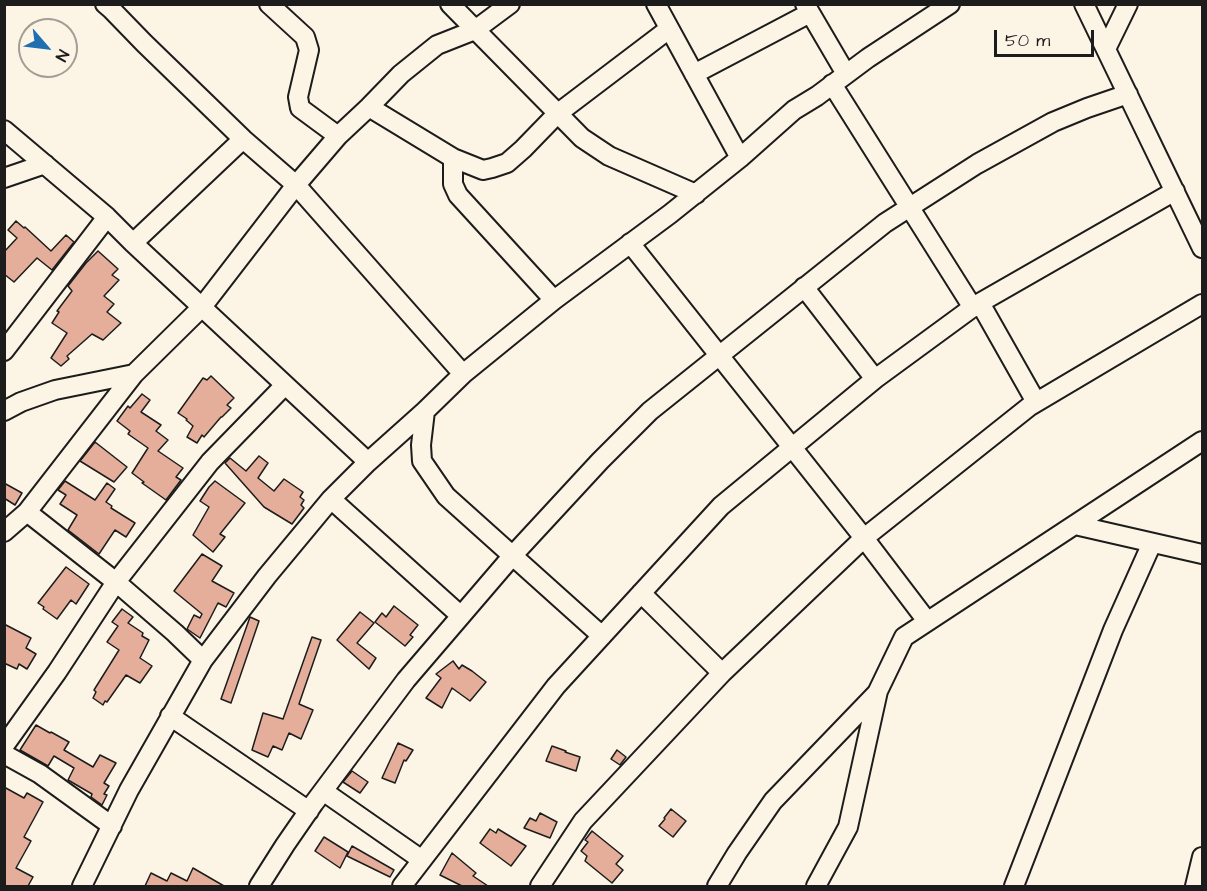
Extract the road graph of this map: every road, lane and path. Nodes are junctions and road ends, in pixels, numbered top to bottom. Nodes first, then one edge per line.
1 (269, 4) edge
2 (450, 4) edge
3 (510, 4) edge
4 (656, 4) edge
5 (1084, 4) edge
6 (1128, 4) edge
7 (111, 6) edge
8 (945, 6) edge
9 (808, 9) edge
10 (669, 29) junction
11 (475, 30) junction
12 (1106, 49) junction
13 (694, 74) junction
14 (839, 79) junction
15 (1128, 94) junction
16 (369, 107) junction
17 (557, 114) junction
18 (4, 130) edge
19 (338, 136) junction
20 (243, 139) junction
21 (453, 158) junction
22 (740, 158) junction
23 (45, 164) junction
24 (4, 178) edge
25 (296, 185) junction
26 (1175, 191) junction
27 (696, 194) junction
28 (910, 207) junction
29 (107, 217) junction
30 (132, 243) junction
31 (630, 243) junction
32 (1203, 248) edge
33 (804, 287) junction
34 (554, 300) junction
35 (1203, 304) edge
36 (976, 305) junction
37 (202, 307) junction
38 (4, 351) edge
39 (719, 356) junction
40 (134, 374) junction
41 (463, 374) junction
42 (874, 379) junction
43 (285, 385) junction
44 (1036, 402) junction
45 (4, 411) edge
46 (425, 411) junction
47 (1203, 441) edge
48 (792, 447) junction
49 (368, 462) junction
50 (331, 499) junction
51 (27, 512) junction
52 (1075, 525) junction
53 (4, 532) edge
54 (864, 538) junction
55 (1152, 543) junction
56 (513, 555) junction
57 (1203, 555) edge
58 (116, 582) junction
59 (641, 593) junction
60 (461, 616) junction
61 (927, 621) junction
62 (602, 636) junction
63 (203, 660) junction
64 (722, 673) junction
65 (878, 691) junction
66 (170, 716) junction
67 (4, 746) edge
68 (4, 754) edge
69 (323, 791) junction
70 (309, 811) junction
71 (112, 826) junction
72 (1203, 857) edge
73 (422, 860) junction
74 (82, 886) edge
75 (259, 886) edge
76 (402, 886) edge
77 (540, 886) edge
78 (717, 886) edge
79 (816, 886) edge
80 (1014, 886) edge
81 (1195, 886) edge

1 - 19 street
2 - 11 street
3 - 11 street
4 - 10 street
5 - 12 street
6 - 12 street
7 - 20 street
8 - 14 street
9 - 13 street
9 - 14 street
10 - 13 street
10 - 17 street
11 - 16 street
11 - 17 street
12 - 15 street
13 - 22 street
14 - 22 street
14 - 28 street
15 - 26 street
15 - 28 street
16 - 19 street
16 - 21 street
17 - 21 street
17 - 27 street
18 - 23 street
19 - 25 street
20 - 25 street
20 - 30 street
21 - 34 street
22 - 27 street
23 - 24 street
23 - 29 street
25 - 37 street
25 - 41 street
26 - 32 street
26 - 36 street
27 - 31 street
28 - 33 street
28 - 36 street
29 - 30 street
29 - 38 street
30 - 37 street
31 - 34 street
31 - 39 street
33 - 39 street
33 - 42 street
34 - 41 street
35 - 44 street
36 - 42 street
36 - 44 street
37 - 40 street
37 - 43 street
39 - 48 street
39 - 56 street
40 - 45 street
40 - 51 street
41 - 46 street
42 - 48 street
43 - 49 street
43 - 58 street
44 - 54 street
46 - 49 street
46 - 56 street
47 - 52 street
48 - 54 street
48 - 59 street
49 - 50 street
50 - 60 street
50 - 63 street
51 - 53 street
51 - 58 street
52 - 55 street
52 - 61 street
54 - 61 street
54 - 64 street
55 - 57 street
55 - 80 street
56 - 60 street
56 - 62 street
58 - 63 street
58 - 67 street
59 - 62 street
59 - 64 street
60 - 69 street
61 - 65 street
62 - 73 street
63 - 66 street
64 - 77 street
65 - 78 street
65 - 79 street
66 - 70 street
66 - 71 street
68 - 71 street
69 - 70 street
69 - 73 street
70 - 75 street
71 - 74 street
72 - 81 street
73 - 76 street

